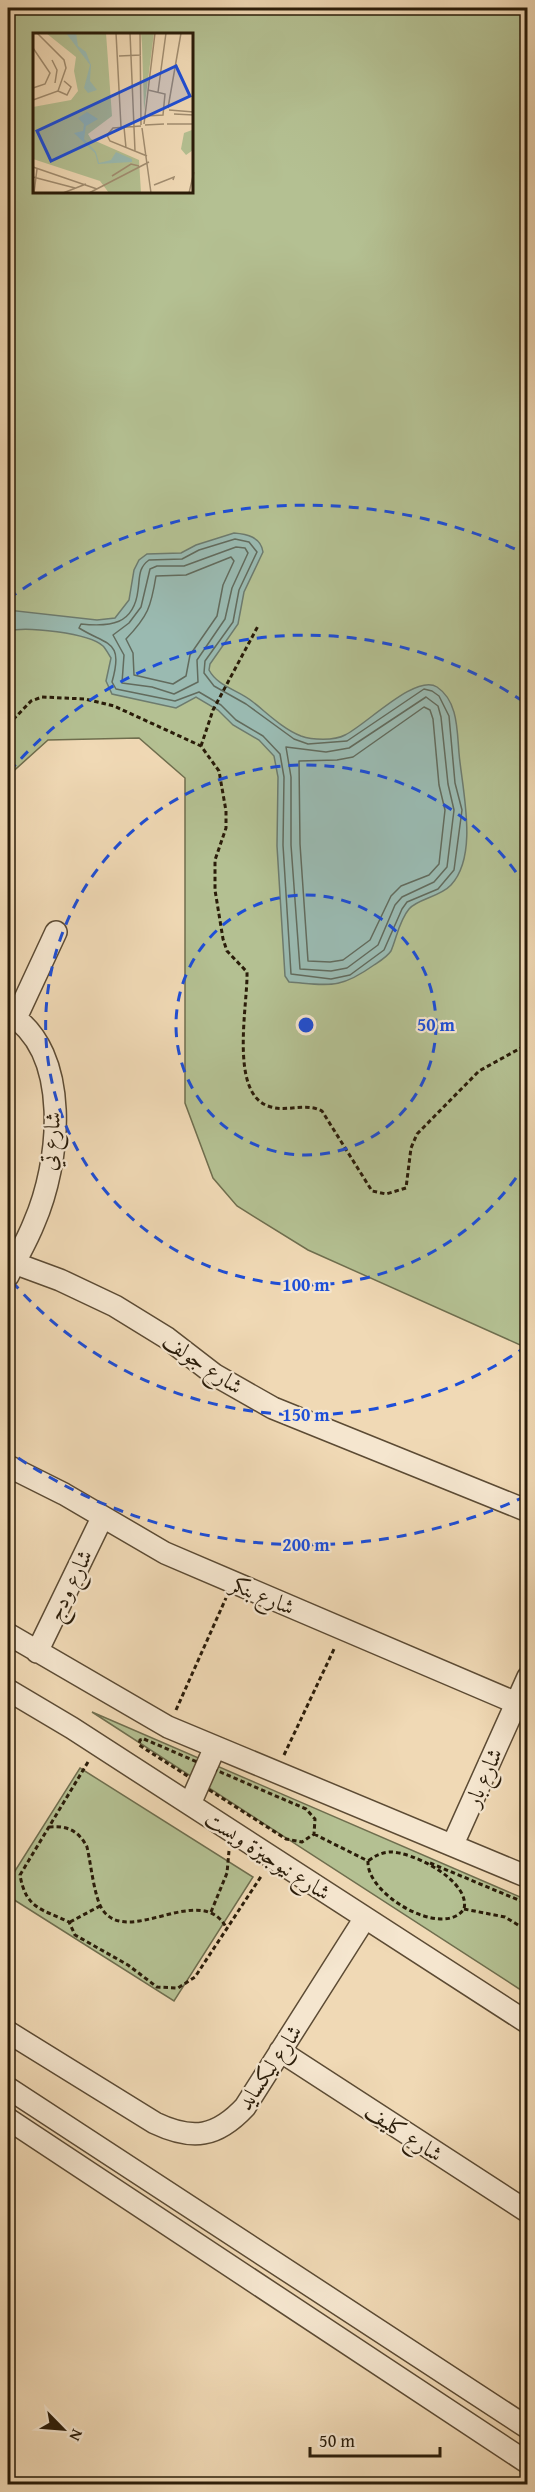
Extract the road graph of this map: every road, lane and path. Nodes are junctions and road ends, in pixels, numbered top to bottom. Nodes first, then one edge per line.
1 (258, 626) dead end
2 (8, 725) edge
3 (201, 746) junction
4 (56, 932) dead end
5 (12, 1016) edge
6 (528, 1044) edge
7 (11, 1270) edge
8 (8, 1466) edge
9 (528, 1511) edge
10 (102, 1518) junction
11 (233, 1583) junction
12 (343, 1629) junction
13 (8, 1634) edge
14 (37, 1652) junction
15 (528, 1677) edge
16 (10, 1696) edge
17 (522, 1706) edge
18 (168, 1727) junction
19 (98, 1745) junction
20 (208, 1765) junction
21 (275, 1773) junction
22 (190, 1804) junction
23 (49, 1827) junction
24 (232, 1831) junction
25 (314, 1834) junction
26 (453, 1844) junction
27 (273, 1858) junction
28 (415, 1858) junction
29 (368, 1861) junction
30 (528, 1877) edge
31 (528, 1904) edge
32 (100, 1906) junction
33 (464, 1909) junction
34 (211, 1912) junction
35 (365, 1918) junction
36 (69, 1922) junction
37 (227, 1929) junction
38 (528, 1932) edge
39 (528, 2023) edge
40 (8, 2032) edge
41 (280, 2052) junction
42 (8, 2088) edge
43 (8, 2119) edge
44 (528, 2212) edge
45 (528, 2428) edge
46 (528, 2463) edge

1 - 3 path
2 - 3 path
3 - 6 path
4 - 5 street
5 - 7 street, شارع تي
7 - 9 street, شارع جولف
8 - 10 street, شارع بنكر
10 - 11 street, شارع بنكر
10 - 14 street, شارع ودج
11 - 12 street, شارع بنكر
11 - 18 path
12 - 17 street, شارع بنكر
12 - 21 path
13 - 14 street
14 - 18 street
15 - 17 street, شارع بار
16 - 19 street, شارع نيوجيزة ويست
17 - 26 street, شارع بار
18 - 20 street
19 - 22 street, شارع نيوجيزة ويست
19 - 23 path
20 - 20 path
20 - 21 street
20 - 22 street
20 - 25 path
20 - 25 path
21 - 26 street
22 - 24 street, شارع نيوجيزة ويست
23 - 32 path
23 - 36 path
24 - 27 street, شارع نيوجيزة ويست
24 - 34 path
25 - 29 path
26 - 30 street
27 - 35 street, شارع نيوجيزة ويست
27 - 37 path
28 - 29 path
28 - 31 path
28 - 33 path
29 - 33 path
32 - 34 path
32 - 36 path
33 - 38 path
34 - 37 path
35 - 39 street, شارع نيوجيزة ويست
35 - 41 street, شارع ليكسايد
36 - 37 path
40 - 41 street, شارع ليكسايد
41 - 44 street, شارع كليف
42 - 45 street
43 - 46 street

